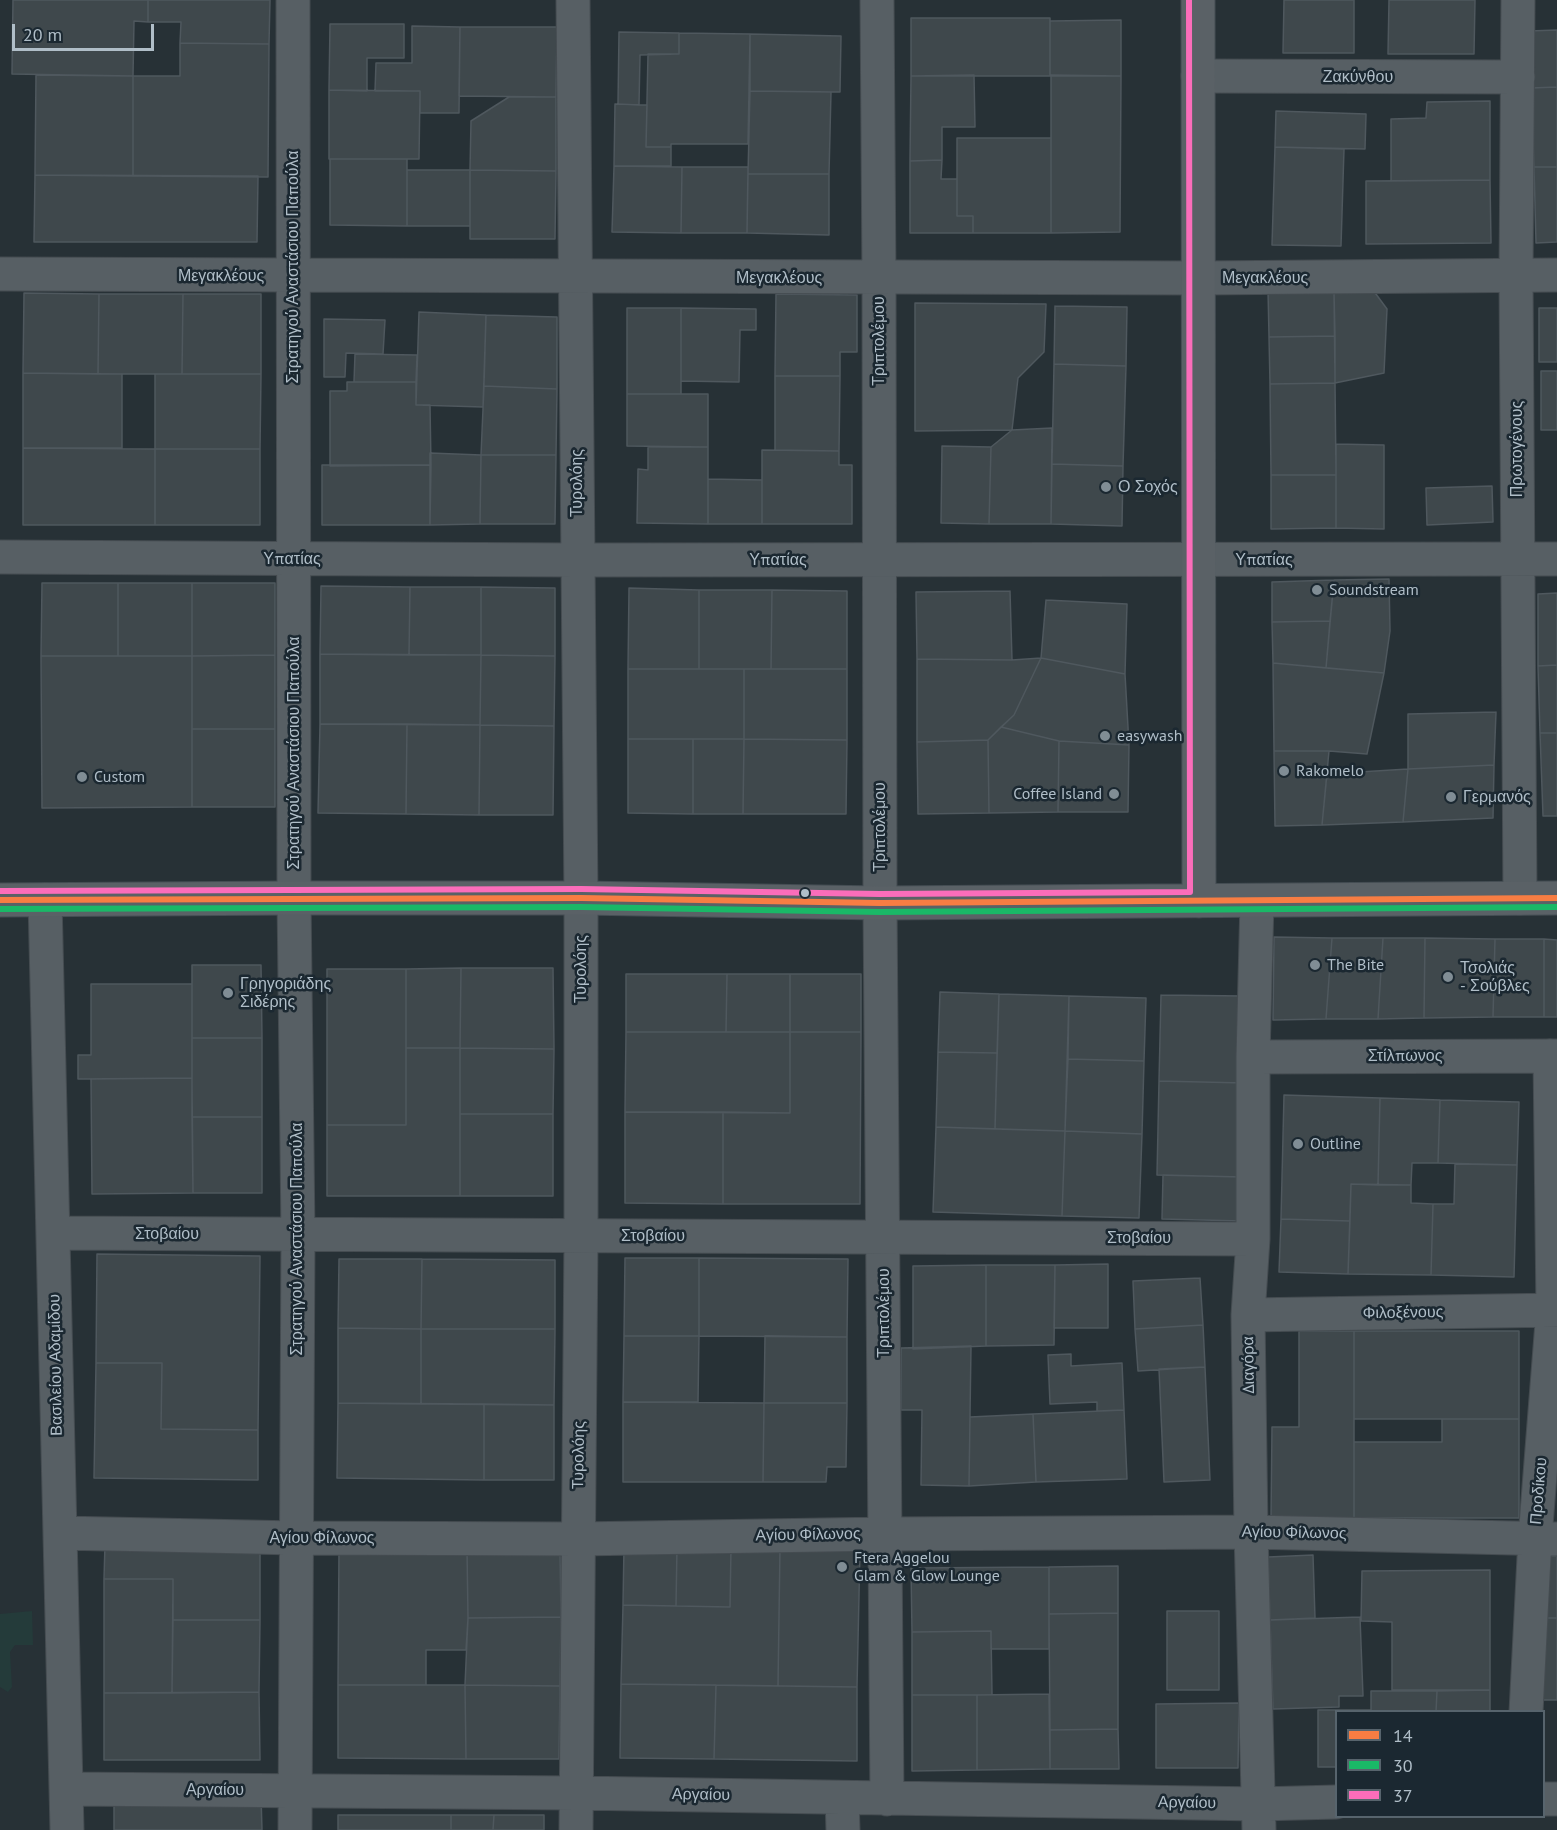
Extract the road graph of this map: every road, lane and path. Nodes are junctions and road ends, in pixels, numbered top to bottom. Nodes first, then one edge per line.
1 (294, 0) edge
2 (573, 0) edge
3 (877, 0) edge
4 (1198, 0) edge
5 (1518, 0) edge
6 (1198, 76) junction
7 (1518, 77) junction
8 (0, 274) edge
9 (1557, 275) edge
10 (293, 276) junction
11 (1516, 276) junction
12 (575, 277) junction
13 (879, 278) junction
14 (1198, 278) junction
15 (0, 557) edge
16 (295, 559) junction
17 (879, 559) junction
18 (1517, 559) junction
19 (1557, 559) edge
20 (577, 560) junction
21 (1199, 560) junction
22 (294, 898) junction
23 (581, 898) junction
24 (1520, 898) junction
25 (1557, 898) edge
26 (0, 900) edge
27 (45, 900) junction
28 (1199, 901) junction
29 (1257, 901) junction
30 (880, 903) junction
31 (1554, 1056) edge
32 (1253, 1057) junction
33 (53, 1233) junction
34 (298, 1234) junction
35 (581, 1236) junction
36 (884, 1237) junction
37 (1253, 1239) junction
38 (1555, 1310) edge
39 (1248, 1315) junction
40 (1251, 1532) junction
41 (60, 1533) junction
42 (885, 1534) junction
43 (297, 1539) junction
44 (578, 1539) junction
45 (1546, 1539) edge
46 (1526, 1710) edge
47 (66, 1789) junction
48 (294, 1790) junction
49 (576, 1792) junction
50 (842, 1798) junction
51 (887, 1799) junction
52 (1335, 1802) edge
53 (1259, 1817) edge
54 (67, 1830) edge
55 (295, 1830) edge
56 (576, 1830) edge
57 (843, 1830) edge

1 - 10 street, Στρατηγού Αναστάσιου Παπούλα
2 - 12 street, Τυρολόης
3 - 13 street, Τριπτολέμου
4 - 6 main road
5 - 7 street, Πρωτογένους
6 - 7 street, Ζακύνθου
6 - 14 main road
7 - 11 street, Πρωτογένους
8 - 10 street, Μεγακλέους
9 - 11 street, Μεγακλέους
10 - 12 street, Μεγακλέους
10 - 16 street, Στρατηγού Αναστάσιου Παπούλα
11 - 14 street, Μεγακλέους
11 - 18 street, Πρωτογένους
12 - 13 street, Μεγακλέους
12 - 20 street, Τυρολόης
13 - 14 street, Μεγακλέους
13 - 17 street, Τριπτολέμου
14 - 21 main road
15 - 16 street, Υπατίας
16 - 20 street, Υπατίας
16 - 22 street, Στρατηγού Αναστάσιου Παπούλα
17 - 20 street, Υπατίας
17 - 21 street, Υπατίας
17 - 30 street, Τριπτολέμου
18 - 19 street, Υπατίας
18 - 21 street, Υπατίας
18 - 24 street, Πρωτογένους
20 - 23 street, Τυρολόης
21 - 28 main road
22 - 23 main road
22 - 27 main road
22 - 34 street, Στρατηγού Αναστάσιου Παπούλα
23 - 30 main road
23 - 35 street, Τυρολόης
24 - 25 main road
24 - 29 main road
26 - 27 main road
27 - 33 street, Βασιλείου Αδαμίδου
28 - 29 main road
28 - 30 main road
29 - 32 street, Διαγόρα
30 - 36 street, Τριπτολέμου
31 - 32 street, Στίλπωνος
31 - 38 street, Προδίκου
32 - 37 street, Διαγόρα
33 - 34 street, Στοβαίου
33 - 41 street, Βασιλείου Αδαμίδου
34 - 35 street, Στοβαίου
34 - 43 street, Στρατηγού Αναστάσιου Παπούλα
35 - 36 street, Στοβαίου
35 - 44 street, Τυρολόης
36 - 37 street, Στοβαίου
36 - 42 street, Τριπτολέμου
37 - 39 street, Διαγόρα
38 - 39 street, Φιλοξένους
38 - 45 street, Προδίκου
39 - 40 street, Διαγόρα
40 - 42 street, Αγίου Φίλωνος
40 - 45 street, Αγίου Φίλωνος
40 - 53 street, Διαγόρα
41 - 43 street, Αγίου Φίλωνος
41 - 47 street, Βασιλείου Αδαμίδου
42 - 44 street, Αγίου Φίλωνος
42 - 51 street, Τριπτολέμου
43 - 44 street, Αγίου Φίλωνος
43 - 48 street, Στρατηγού Αναστάσιου Παπούλα
44 - 49 street, Τυρολόης
45 - 46 street, Προδίκου
47 - 48 street, Αργαίου
47 - 54 street, Βασιλείου Αδαμίδου
48 - 49 street, Αργαίου
48 - 55 street, Στρατηγού Αναστάσιου Παπούλα
49 - 50 street, Αργαίου
49 - 56 street, Τυρολόης
50 - 51 street, Αργαίου
50 - 57 street
51 - 53 street, Αργαίου
52 - 53 street, Αργαίου

